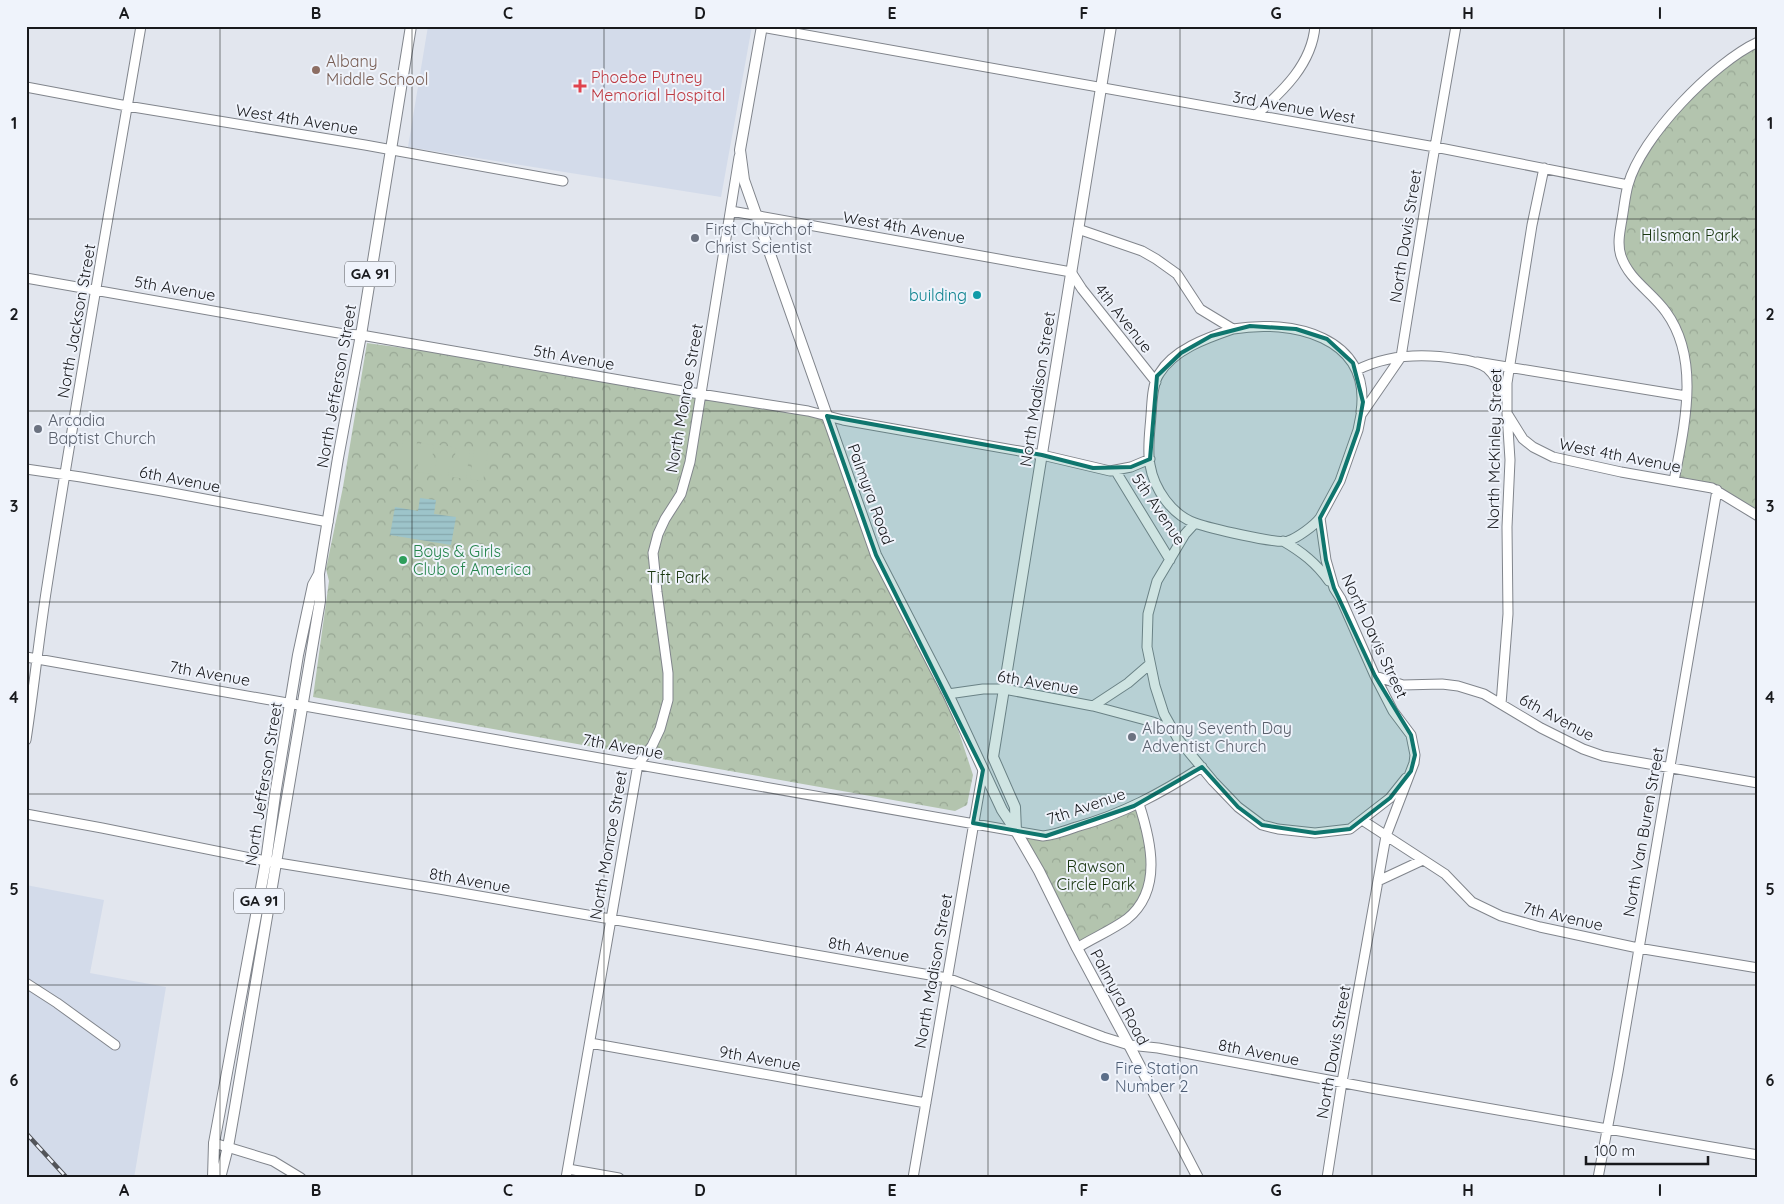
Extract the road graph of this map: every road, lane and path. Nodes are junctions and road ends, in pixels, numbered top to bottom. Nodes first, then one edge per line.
1 (141, 26) edge
2 (412, 26) edge
3 (1111, 26) edge
4 (1315, 26) edge
5 (1456, 26) edge
6 (761, 27) edge
7 (1758, 42) edge
8 (26, 87) edge
9 (1101, 88) junction
10 (127, 106) junction
11 (1256, 115) junction
12 (1435, 147) junction
13 (391, 150) junction
14 (740, 150) junction
15 (1544, 168) junction
16 (563, 182) dead end
17 (1628, 185) junction
18 (731, 211) junction
19 (758, 216) junction
20 (1078, 229) junction
21 (1071, 272) junction
22 (26, 278) edge
23 (96, 290) junction
24 (1233, 329) junction
25 (361, 335) junction
26 (1401, 357) junction
27 (1477, 362) junction
28 (1510, 367) junction
29 (1357, 370) junction
30 (1156, 382) junction
31 (700, 394) junction
32 (1686, 396) junction
33 (1507, 400) junction
34 (1507, 412) junction
35 (1361, 415) junction
36 (827, 416) junction
37 (1042, 455) junction
38 (1150, 459) junction
39 (26, 469) edge
40 (1115, 470) junction
41 (65, 475) junction
42 (1674, 481) junction
43 (1717, 490) junction
44 (1758, 516) edge
45 (1320, 518) junction
46 (328, 522) junction
47 (1195, 523) junction
48 (1282, 541) junction
49 (1170, 560) junction
50 (319, 574) junction
51 (1334, 588) junction
52 (26, 657) edge
53 (36, 658) junction
54 (1150, 664) junction
55 (1375, 676) junction
56 (1004, 689) junction
57 (948, 694) junction
58 (290, 703) junction
59 (1501, 704) junction
60 (303, 706) junction
61 (1093, 706) junction
62 (1173, 731) junction
63 (26, 740) edge
64 (993, 756) joint
65 (638, 764) junction
66 (1202, 766) junction
67 (1670, 768) junction
68 (983, 770) junction
69 (1411, 771) junction
70 (1758, 783) edge
71 (1139, 804) junction
72 (26, 814) edge
73 (1362, 820) junction
74 (973, 823) junction
75 (1016, 831) junction
76 (1386, 836) junction
77 (1423, 860) junction
78 (271, 862) junction
79 (1378, 881) junction
80 (610, 919) junction
81 (1077, 948) junction
82 (1638, 948) junction
83 (1758, 968) edge
84 (948, 978) junction
85 (26, 984) edge
86 (590, 1043) junction
87 (1129, 1044) junction
88 (115, 1045) dead end
89 (1342, 1082) junction
90 (926, 1103) junction
91 (1606, 1129) junction
92 (214, 1144) junction
93 (228, 1147) junction
94 (1758, 1154) edge
95 (567, 1173) edge
96 (213, 1178) edge
97 (220, 1178) edge
98 (301, 1178) edge
99 (619, 1178) edge
100 (913, 1178) edge
101 (1198, 1178) edge
102 (1327, 1178) edge
103 (1598, 1178) edge

1 - 10 street, North Jackson Street
2 - 13 main road, North Jefferson Street / GA 91
3 - 9 main road, North Madison Street
4 - 11 street
5 - 12 street, North Davis Street
6 - 9 street, 3rd Avenue West
6 - 14 main road, North Monroe Street
7 - 17 street
8 - 10 street, West 4th Avenue
9 - 11 street, 3rd Avenue West
9 - 20 main road, North Madison Street
10 - 13 street, West 4th Avenue
10 - 23 street, North Jackson Street
11 - 12 street, 3rd Avenue West
12 - 15 street, 3rd Avenue West
12 - 26 street, North Davis Street
13 - 16 street, West 4th Avenue
13 - 25 main road, North Jefferson Street / GA 91
14 - 18 street, North Monroe Street
14 - 19 main road, Palmyra Road
15 - 17 street, 3rd Avenue West
15 - 28 street, North McKinley Street
17 - 32 street
18 - 19 street, West 4th Avenue
18 - 31 street, North Monroe Street
19 - 21 street, West 4th Avenue
19 - 36 main road, Palmyra Road
20 - 21 main road, North Madison Street
20 - 24 street
21 - 30 street, 4th Avenue
21 - 37 main road, North Madison Street
22 - 23 street, 5th Avenue
23 - 25 street, 5th Avenue
23 - 41 street, North Jackson Street
24 - 29 street
24 - 30 street
25 - 31 street, 5th Avenue
25 - 46 main road, North Jefferson Street / GA 91
26 - 27 street
26 - 29 street
26 - 35 street, North Davis Street
27 - 28 street
27 - 33 street
28 - 32 street
28 - 33 street, North McKinley Street
29 - 35 street
30 - 38 street
31 - 36 street, 5th Avenue
31 - 65 street, North Monroe Street
32 - 42 street
33 - 34 street, North McKinley Street
34 - 42 street, West 4th Avenue
34 - 59 street, North McKinley Street
35 - 45 street, North Davis Street
36 - 37 street, 5th Avenue
36 - 57 main road, Palmyra Road
37 - 40 street, 5th Avenue
37 - 56 main road, North Madison Street
38 - 40 street, 5th Avenue
38 - 47 street
39 - 41 street, 6th Avenue
40 - 49 street, 5th Avenue
41 - 46 street, 6th Avenue
41 - 53 street, North Jackson Street
42 - 43 street, West 4th Avenue
43 - 44 street
43 - 67 street, North Van Buren Street
45 - 48 street
45 - 51 street, North Davis Street
46 - 50 main road, North Jefferson Street / GA 91
47 - 48 street, 5th Avenue
47 - 49 street, 5th Avenue
48 - 51 street, 5th Avenue
49 - 54 street
50 - 58 main road, North Jefferson Street / GA 91
50 - 60 main road, North Jefferson Street / GA 91
51 - 55 street, North Davis Street
52 - 53 street, 7th Avenue
53 - 58 street, 7th Avenue
53 - 63 street, North Jackson Street
54 - 61 street, 6th Avenue
54 - 62 street
55 - 59 street, 6th Avenue
55 - 69 street, North Davis Street
56 - 57 street, 6th Avenue
56 - 61 street, 6th Avenue
56 - 64 main road, North Madison Street
57 - 68 main road, Palmyra Road
58 - 60 street, 7th Avenue
58 - 78 main road, North Jefferson Street / GA 91
59 - 67 street, 6th Avenue
60 - 65 street, 7th Avenue
60 - 78 main road, North Jefferson Street / GA 91
61 - 62 street, 6th Avenue
62 - 66 street
64 - 75 main road, Palmyra Road
65 - 74 street, 7th Avenue
65 - 80 street, North Monroe Street
66 - 71 street, 7th Avenue
66 - 73 street
67 - 70 street, 6th Avenue
67 - 82 street, North Van Buren Street
68 - 74 street, North Madison Street
68 - 75 main road, Palmyra Road
69 - 73 street
69 - 76 street, North Davis Street
71 - 75 street, 7th Avenue
71 - 81 street
72 - 78 street, 8th Avenue
73 - 76 street, 7th Avenue
74 - 75 street, 7th Avenue
74 - 84 street, North Madison Street
75 - 81 main road, Palmyra Road
76 - 77 street, 7th Avenue
76 - 79 street, North Davis Street
77 - 79 street
77 - 82 street, 7th Avenue
78 - 80 street, 8th Avenue
78 - 92 main road, North Jefferson Street / GA 91
78 - 93 main road, North Jefferson Street / GA 91
79 - 89 street, North Davis Street
80 - 84 street, 8th Avenue
80 - 86 street, North Monroe Street
81 - 87 main road, Palmyra Road
82 - 83 street, 7th Avenue
82 - 91 street, North Van Buren Street
84 - 87 street, 8th Avenue
84 - 90 street, North Madison Street
85 - 88 street
86 - 90 street, 9th Avenue
86 - 95 street, North Monroe Street
87 - 89 street, 8th Avenue
87 - 101 main road, Palmyra Road
89 - 91 street, 8th Avenue
89 - 102 street, North Davis Street
90 - 100 street, North Madison Street
91 - 94 street, 8th Avenue
91 - 103 street, North Van Buren Street
92 - 93 street
92 - 96 main road, North Jefferson Street / GA 91
93 - 97 main road, North Jefferson Street / GA 91
93 - 98 street
95 - 99 street

